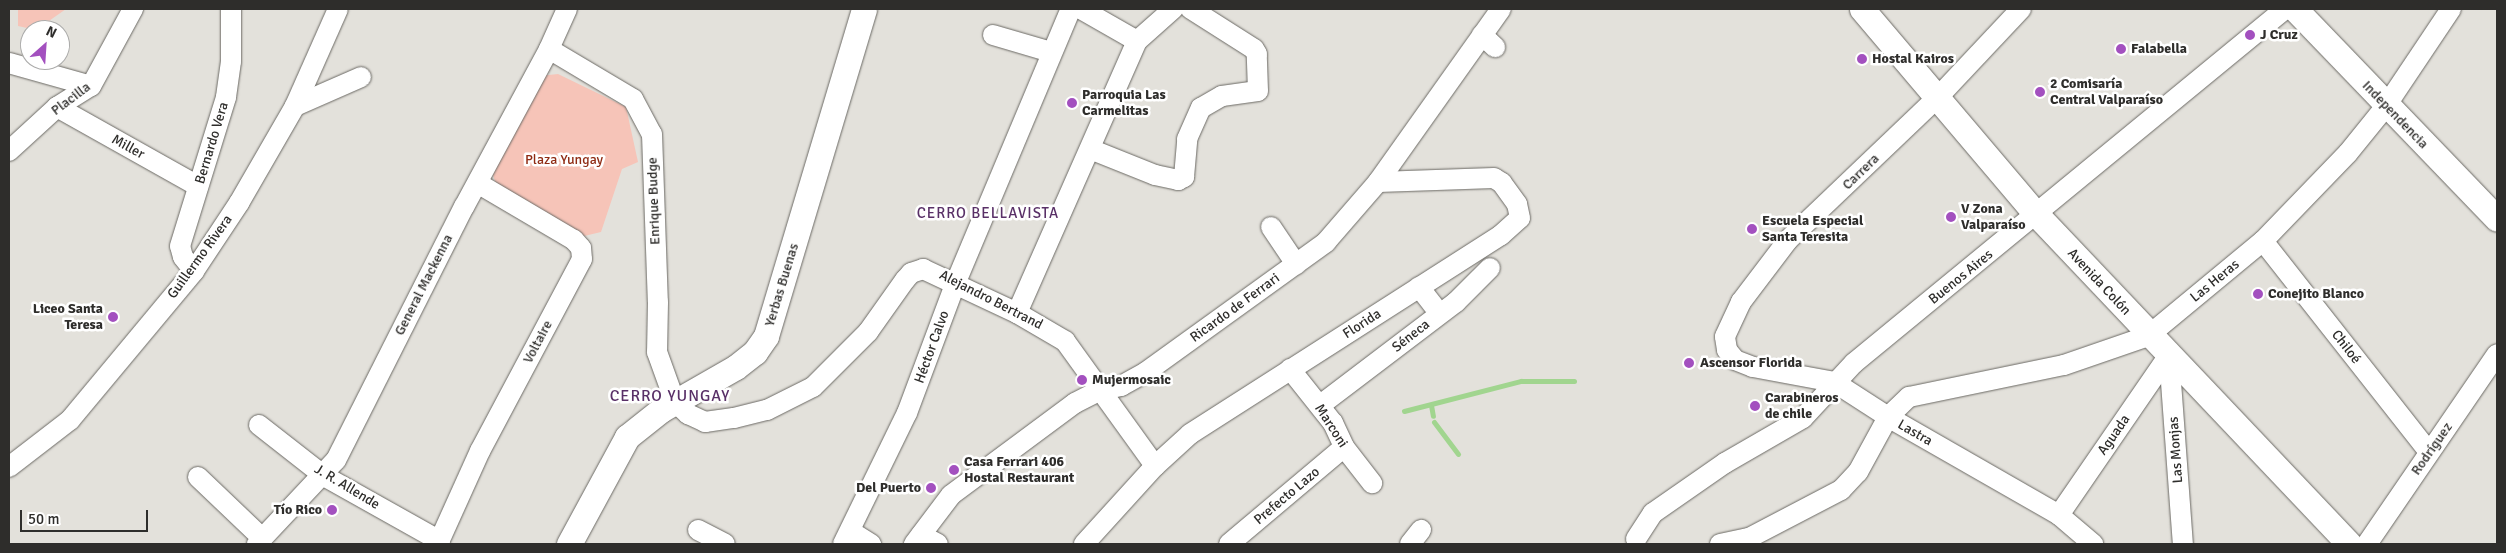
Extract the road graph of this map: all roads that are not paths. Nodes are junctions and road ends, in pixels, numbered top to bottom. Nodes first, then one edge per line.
1 (133, 9) edge
2 (231, 9) edge
3 (338, 9) edge
4 (567, 9) edge
5 (864, 9) edge
6 (1071, 9) edge
7 (1081, 9) edge
8 (1173, 9) edge
9 (1191, 9) edge
10 (1862, 9) edge
11 (2021, 9) edge
12 (2285, 9) edge
13 (2295, 9) edge
14 (2451, 9) edge
15 (1499, 10) edge
16 (993, 35) dead end
17 (1137, 42) junction
18 (550, 49) junction
19 (1051, 52) junction
20 (9, 62) edge
21 (361, 77) dead end
22 (91, 86) junction
23 (1938, 97) junction
24 (295, 106) junction
25 (2386, 106) junction
26 (58, 107) junction
27 (1090, 149) junction
28 (9, 151) edge
29 (1378, 182) junction
30 (479, 184) junction
31 (198, 186) junction
32 (2036, 214) junction
33 (2497, 219) edge
34 (1270, 226) dead end
35 (2263, 241) junction
36 (1296, 264) junction
37 (1490, 268) dead end
38 (194, 271) junction
39 (956, 282) junction
40 (1419, 287) junction
41 (1434, 306) dead end
42 (1016, 313) junction
43 (2148, 336) junction
44 (1727, 350) joint
45 (2497, 354) edge
46 (2169, 355) junction
47 (1290, 369) junction
48 (1834, 382) junction
49 (1099, 391) junction
50 (1327, 400) dead end
51 (675, 402) junction
52 (1888, 417) junction
53 (259, 425) dead end
54 (1344, 448) junction
55 (2429, 452) junction
56 (1155, 466) junction
57 (9, 467) edge
58 (324, 476) junction
59 (198, 478) dead end
60 (1372, 483) dead end
61 (2058, 515) junction
62 (698, 530) dead end
63 (846, 538) edge
64 (1636, 540) dead end
65 (260, 541) edge
66 (924, 541) edge
67 (439, 543) edge
68 (569, 544) edge
69 (725, 544) edge
70 (871, 544) edge
71 (1084, 544) edge
72 (1229, 544) edge
73 (1720, 544) edge
74 (2093, 544) edge
75 (2183, 544) edge
76 (2349, 544) edge
77 (2366, 544) edge

1 - 22 street, Placilla
2 - 31 street, Bernardo Vera
3 - 24 street, Guillermo Rivera
4 - 18 street, General Mackenna
5 - 51 main road, Yerbas Buenas
6 - 19 street, Héctor Calvo
7 - 17 street
8 - 17 street
9 - 27 street
10 - 23 main road, Avenida Colón
11 - 23 street, Carrera
12 - 32 street, Buenos Aires
13 - 25 main road, Independencia
14 - 25 street, Las Heras
15 - 29 street, Ricardo de Ferrari
16 - 19 street
17 - 27 street
18 - 30 street, General Mackenna
18 - 51 street, Enrique Budge
19 - 39 street, Héctor Calvo
20 - 22 street
21 - 24 street
22 - 26 street, Placilla
23 - 32 main road, Avenida Colón
23 - 44 street, Carrera
24 - 38 street, Guillermo Rivera
25 - 33 main road, Independencia
25 - 35 street, Las Heras
26 - 28 street, Placilla
26 - 31 street, Miller
27 - 42 street
29 - 36 street, Ricardo de Ferrari
29 - 40 street, Florida
30 - 58 street, General Mackenna
30 - 67 street, Voltaire
31 - 38 street, Bernardo Vera
32 - 43 main road, Avenida Colón
32 - 48 street, Buenos Aires
34 - 36 street
35 - 43 street, Las Heras
35 - 55 street, Chiloé
36 - 49 street, Ricardo de Ferrari
37 - 50 street, Séneca
38 - 57 street, Guillermo Rivera
39 - 42 street, Alejandro Bertrand
39 - 51 street, Alejandro Bertrand
39 - 63 street, Héctor Calvo
40 - 41 street
40 - 47 street, Florida
42 - 49 street, Alejandro Bertrand
43 - 46 main road, Avenida Colón
43 - 52 street, Las Heras
44 - 48 street, Lastra
45 - 55 street, Rodríguez
46 - 61 street, Aguada
46 - 75 street, Las Monjas
46 - 76 main road, Avenida Colón
47 - 54 street, Marconi
47 - 56 street, Florida
48 - 52 street, Lastra
48 - 64 street, Buenos Aires
49 - 56 street, Alejandro Bertrand
49 - 66 street, Ricardo de Ferrari
51 - 68 main road, Yerbas Buenas
52 - 61 street, Lastra
52 - 73 street, Las Heras
53 - 58 street, J. R. Allende
54 - 60 street, Marconi
54 - 72 street, Prefecto Lazo
55 - 77 street, Rodríguez
56 - 71 street, Florida
58 - 65 street, General Mackenna
58 - 67 street, J. R. Allende
59 - 65 street
61 - 74 street, Lastra
62 - 69 street
63 - 70 street

